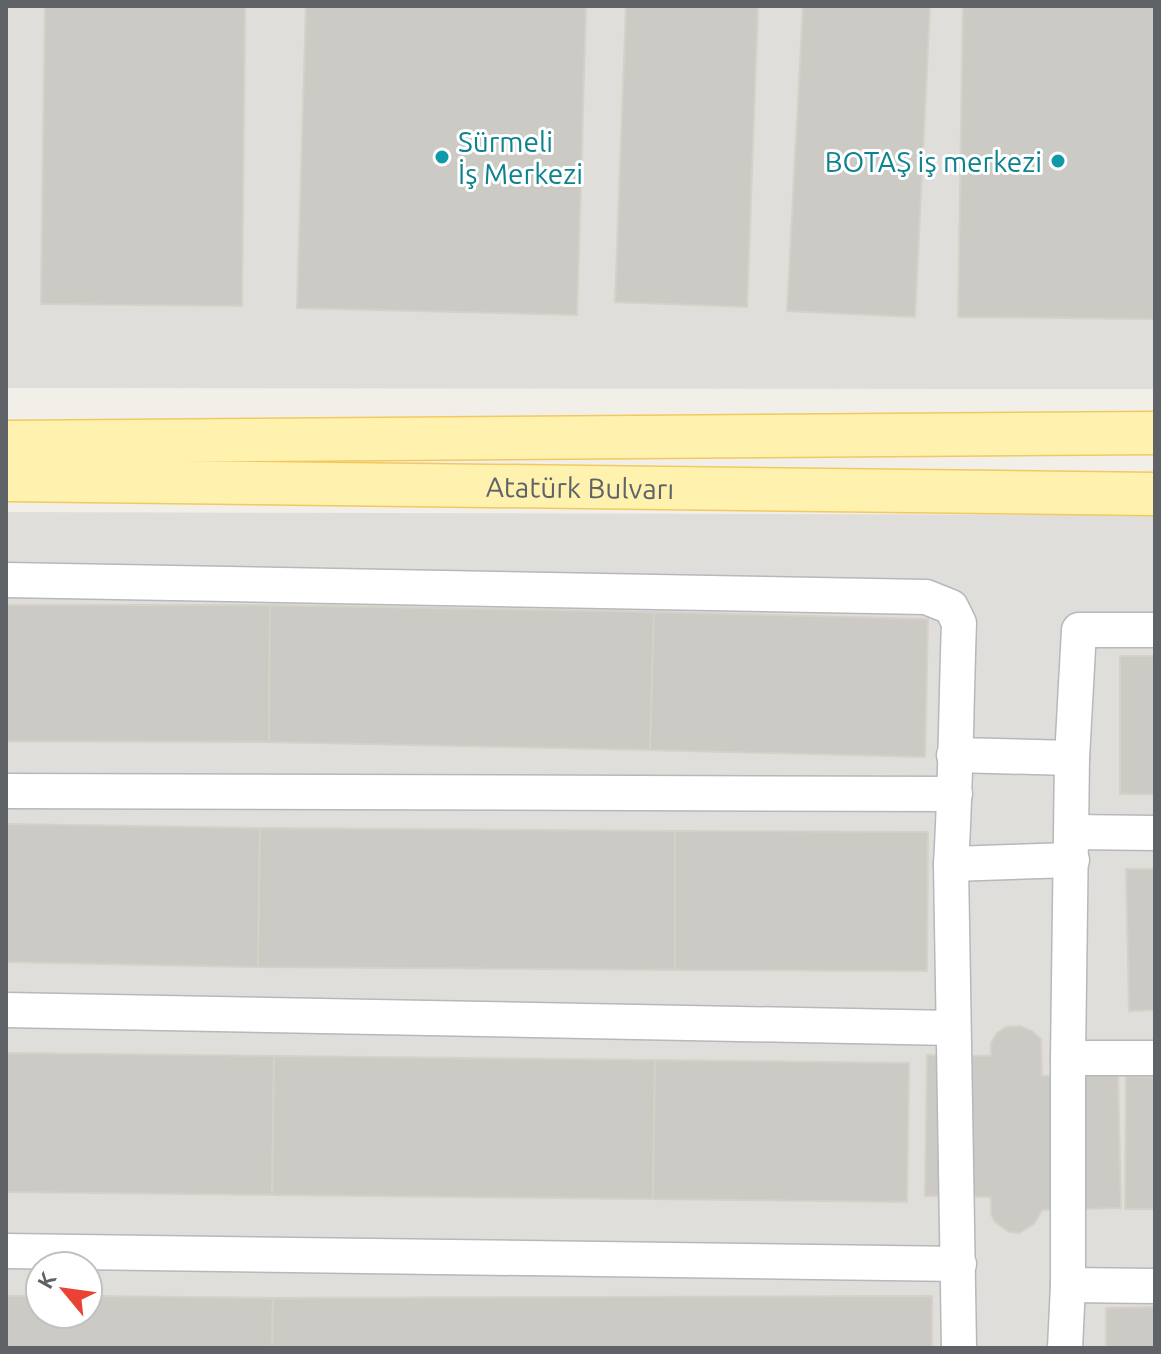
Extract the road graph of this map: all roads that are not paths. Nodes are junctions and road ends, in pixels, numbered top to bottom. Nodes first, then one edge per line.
1 (1155, 433) edge
2 (6, 442) edge
3 (6, 480) edge
4 (1155, 494) edge
5 (6, 580) edge
6 (1155, 630) edge
7 (954, 755) junction
8 (1072, 758) junction
9 (6, 791) edge
10 (955, 794) junction
11 (1155, 833) edge
12 (1072, 846) junction
13 (951, 864) junction
14 (6, 1010) edge
15 (953, 1028) junction
16 (1068, 1058) junction
17 (1155, 1058) edge
18 (6, 1251) edge
19 (959, 1264) junction
20 (1068, 1285) junction
21 (1155, 1286) edge
22 (959, 1348) edge
23 (1065, 1348) edge

1 - 2 main road, Atatürk Bulvarı
3 - 4 main road, Atatürk Bulvarı
5 - 7 lane
6 - 8 lane
7 - 8 lane
7 - 10 lane
8 - 12 lane
9 - 10 lane
10 - 13 lane
11 - 12 lane
12 - 13 lane
12 - 16 lane
13 - 15 lane
14 - 15 lane
15 - 19 lane
16 - 17 lane
16 - 20 lane
18 - 19 lane
19 - 22 lane
20 - 21 lane
20 - 23 lane

